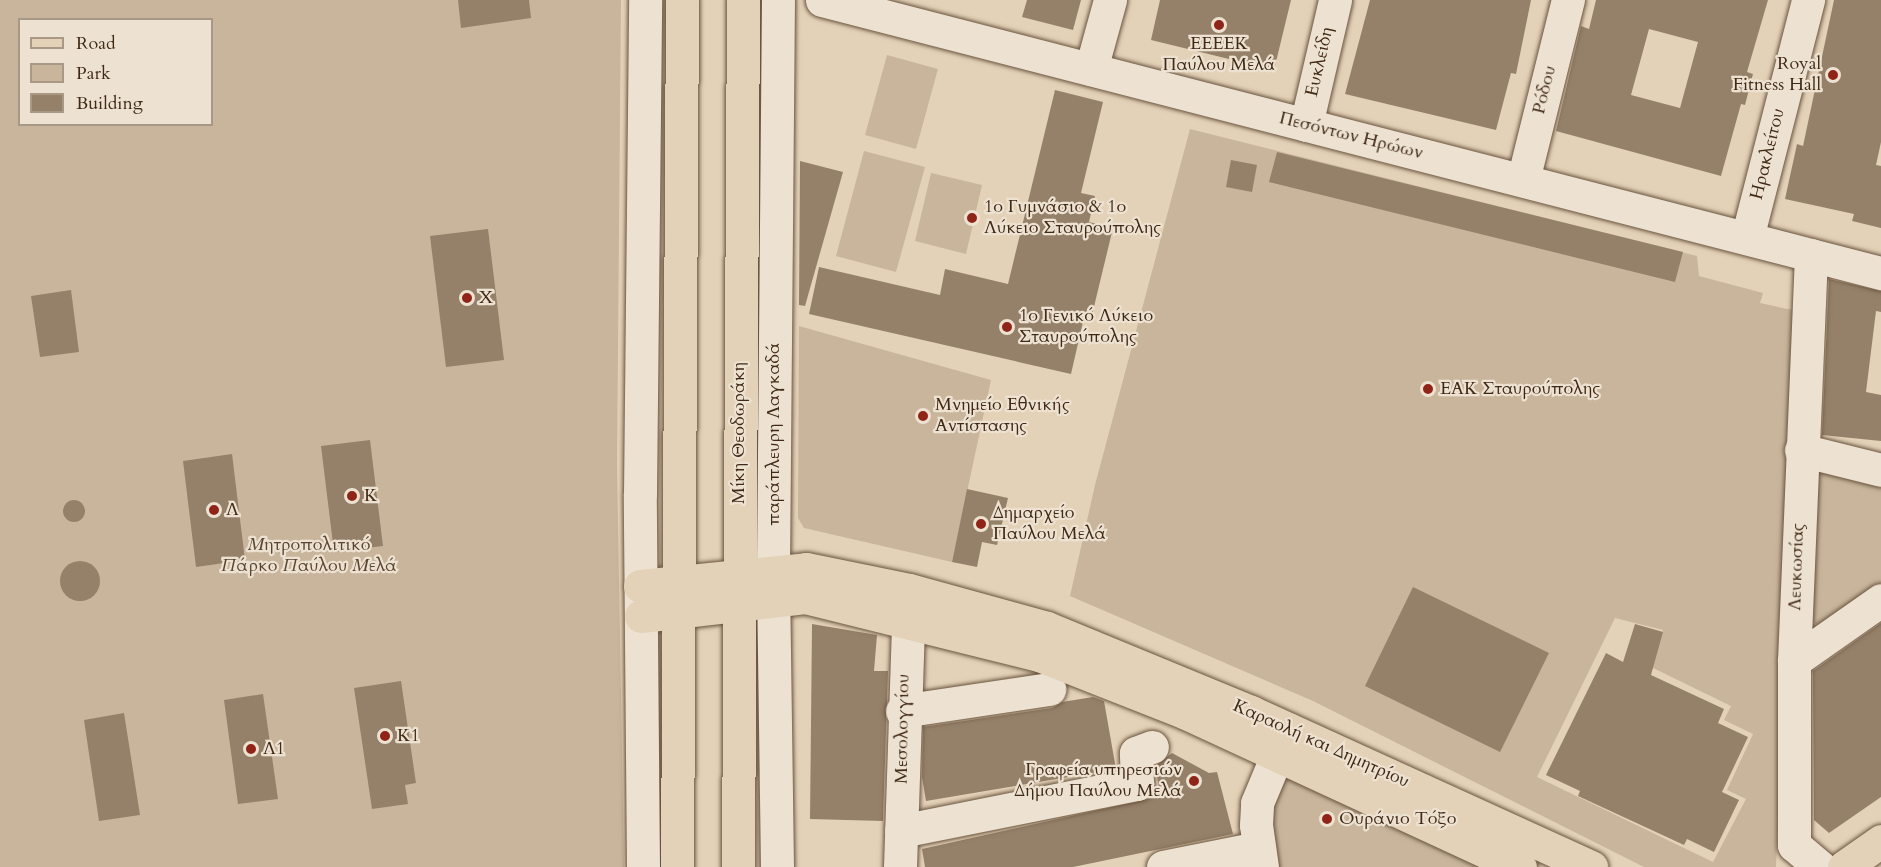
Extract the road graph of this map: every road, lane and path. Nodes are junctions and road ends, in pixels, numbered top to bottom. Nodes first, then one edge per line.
1 (645, 0) edge
2 (682, 0) edge
3 (742, 0) edge
4 (777, 0) edge
5 (822, 0) edge
6 (1110, 0) edge
7 (1335, 0) edge
8 (1568, 0) edge
9 (1808, 0) edge
10 (873, 6) edge
11 (1091, 69) junction
12 (1306, 125) junction
13 (1522, 180) junction
14 (1747, 238) junction
15 (1811, 255) junction
16 (1881, 273) edge
17 (1801, 450) junction
18 (1881, 470) edge
19 (773, 584) junction
20 (739, 588) junction
21 (679, 596) junction
22 (1881, 600) edge
23 (641, 601) junction
24 (908, 605) junction
25 (1794, 662) junction
26 (1049, 689) dead end
27 (902, 711) junction
28 (1282, 740) junction
29 (1152, 747) dead end
30 (901, 831) junction
31 (1881, 842) edge
32 (1260, 858) edge
33 (644, 867) edge
34 (677, 867) edge
35 (738, 867) edge
36 (777, 867) edge
37 (900, 867) edge
38 (1163, 867) edge
39 (1520, 867) edge
40 (1591, 867) edge
41 (1820, 867) edge
42 (1844, 867) edge

1 - 23 street
2 - 21 main road
3 - 20 main road, Μίκη Θεοδωράκη
4 - 19 street, παράπλευρη Λαγκαδά
5 - 10 street, Πεσόντων Ηρώων
6 - 11 street
7 - 12 street, Ευκλείδη
8 - 13 street, Ρόδου
9 - 14 street, Ηρακλείτου
10 - 11 street, Πεσόντων Ηρώων
11 - 12 street, Πεσόντων Ηρώων
12 - 13 street, Πεσόντων Ηρώων
13 - 14 street, Πεσόντων Ηρώων
14 - 15 street, Πεσόντων Ηρώων
15 - 16 street, Πεσόντων Ηρώων
15 - 17 street, Λευκωσίας
17 - 18 street
17 - 25 street, Λευκωσίας
19 - 20 main road, Καραολή και Δημητρίου
19 - 24 main road, Καραολή και Δημητρίου
19 - 36 street, παράπλευρη Λαγκαδά
20 - 21 main road, Καραολή και Δημητρίου
20 - 35 main road, Μίκη Θεοδωράκη
21 - 23 main road, Καραολή και Δημητρίου
21 - 34 main road
22 - 25 street
23 - 33 street
24 - 27 street, Μεσολογγίου
24 - 28 main road, Καραολή και Δημητρίου
25 - 41 street, Λευκωσίας
26 - 27 street
27 - 30 street, Μεσολογγίου
28 - 32 street
28 - 39 main road, Καραολή και Δημητρίου
28 - 40 main road, Καραολή και Δημητρίου
29 - 30 street
30 - 37 street, Μεσολογγίου
31 - 42 main road
32 - 38 street

